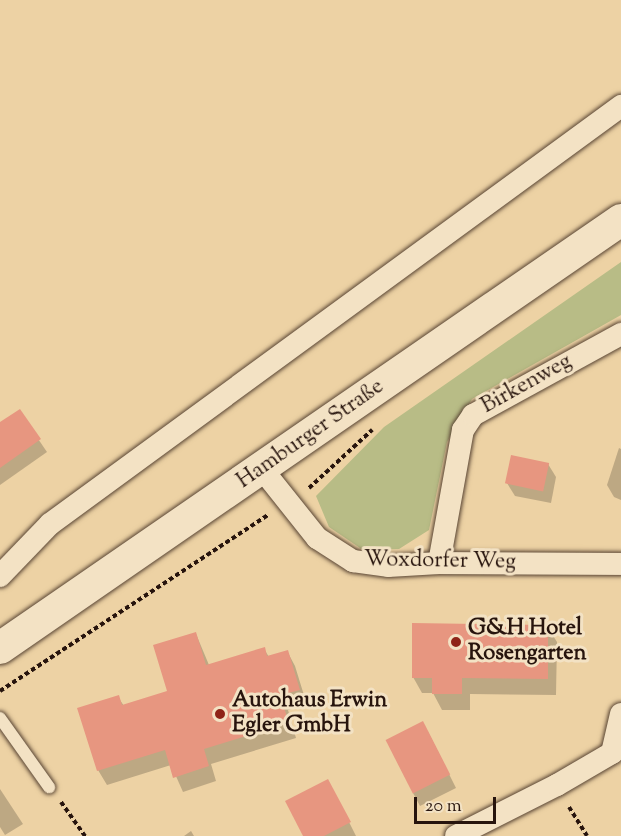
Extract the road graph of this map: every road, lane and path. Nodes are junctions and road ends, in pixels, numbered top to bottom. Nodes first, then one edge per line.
1 (621, 106) edge
2 (621, 220) edge
3 (621, 334) edge
4 (262, 469) junction
5 (288, 502) junction
6 (439, 563) junction
7 (621, 564) edge
8 (0, 576) edge
9 (0, 648) edge
10 (0, 691) edge
11 (621, 714) edge
12 (0, 718) edge
13 (616, 756) edge
14 (557, 785) junction
15 (49, 787) joint
16 (85, 836) edge
17 (456, 836) edge
18 (586, 836) edge

1 - 8 street
2 - 4 main road, Hamburger Straße
3 - 6 street, Birkenweg
4 - 5 street, Woxdorfer Weg
4 - 9 main road, Hamburger Straße
5 - 6 street, Woxdorfer Weg
5 - 10 path
6 - 7 street, Woxdorfer Weg
11 - 13 street
12 - 15 lane
13 - 14 street
14 - 17 street
14 - 18 path
15 - 16 path

